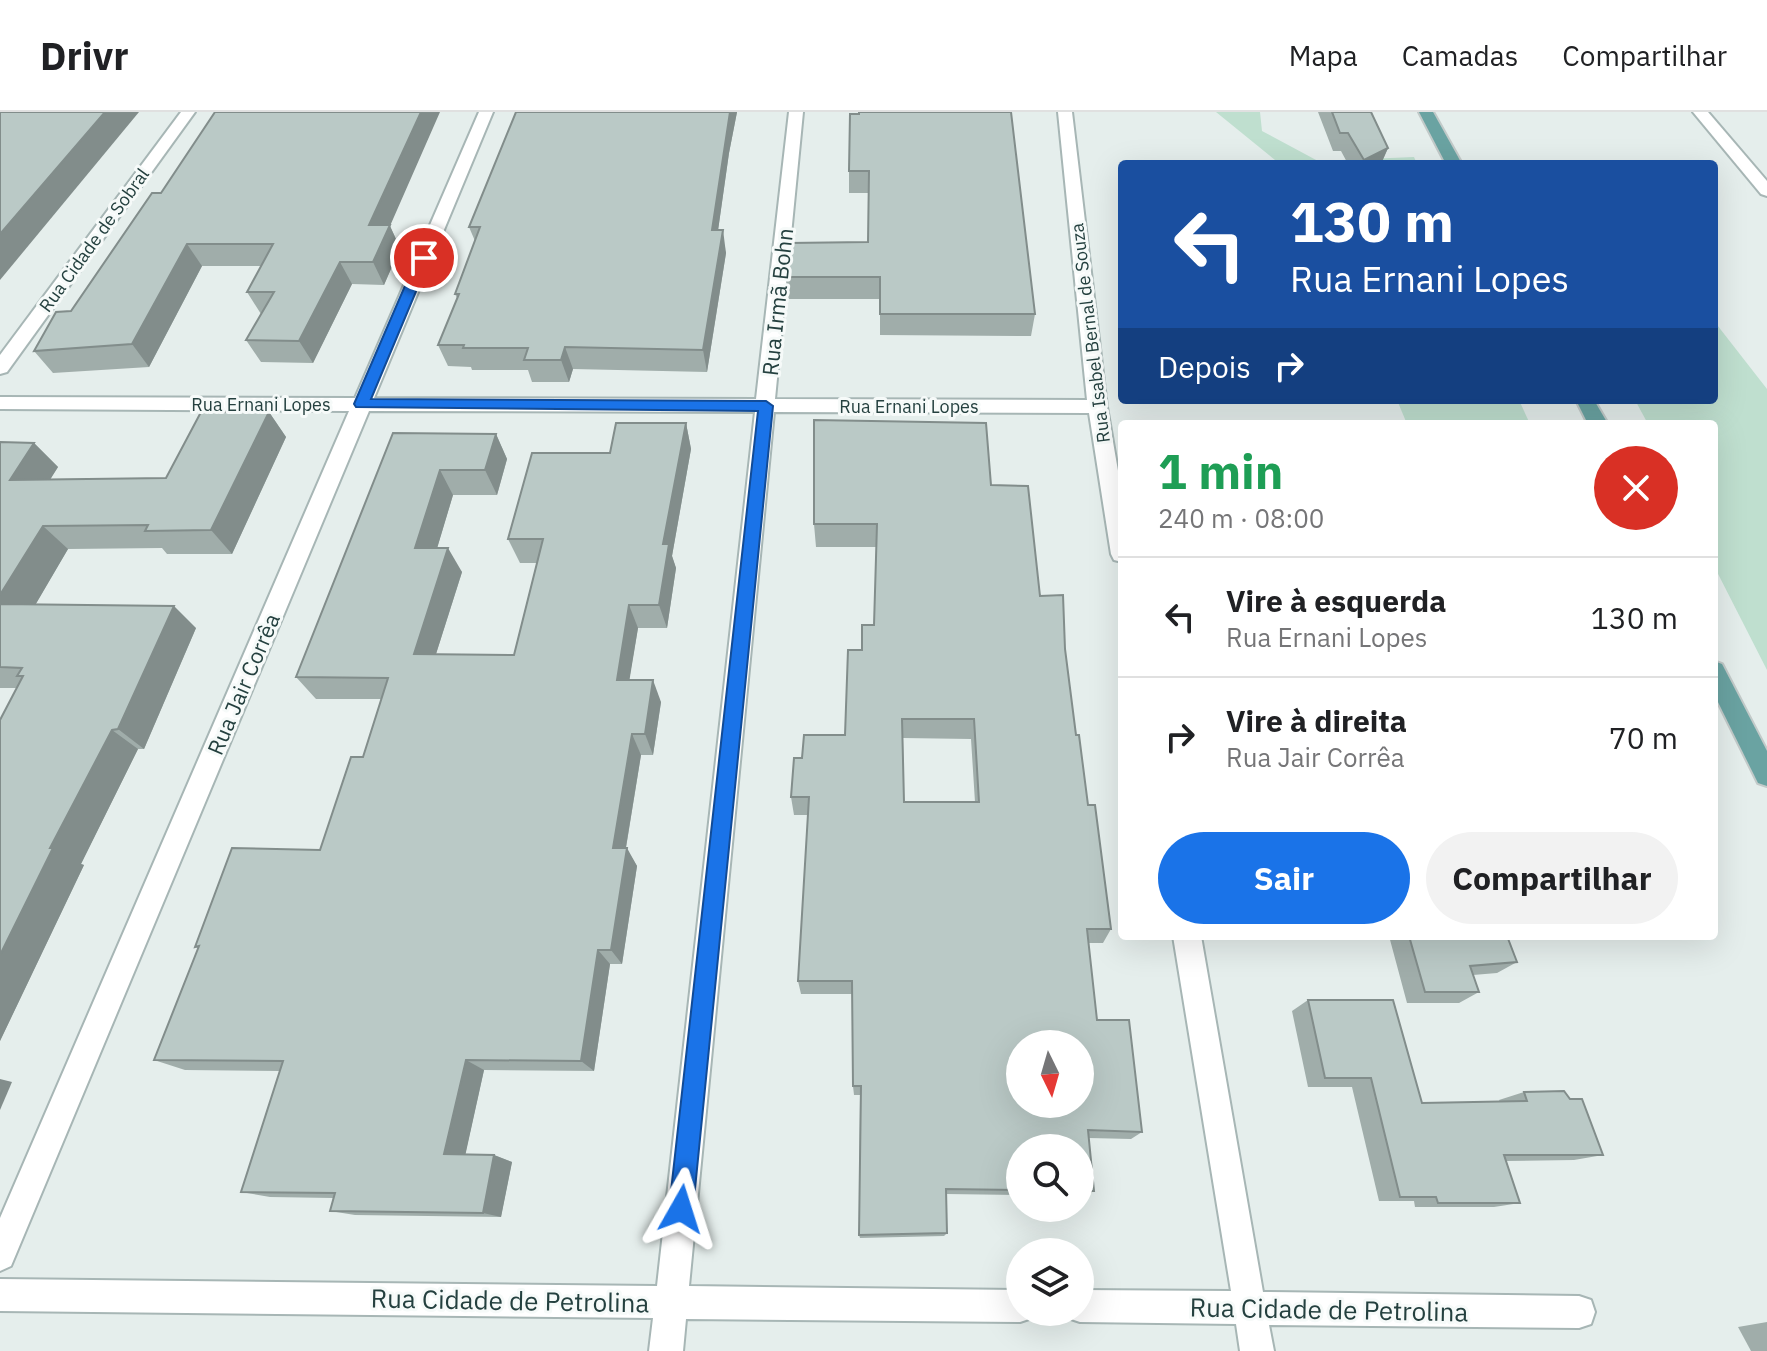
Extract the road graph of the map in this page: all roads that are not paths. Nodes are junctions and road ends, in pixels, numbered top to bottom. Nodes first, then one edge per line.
1 (188, 112) edge
2 (486, 112) edge
3 (796, 112) edge
4 (1065, 112) edge
5 (1426, 112) edge
6 (1700, 112) edge
7 (1452, 160) edge
8 (1767, 191) edge
9 (0, 368) edge
10 (0, 403) edge
11 (362, 404) junction
12 (766, 406) junction
13 (1097, 407) junction
14 (1118, 530) edge
15 (1718, 679) edge
16 (1767, 775) edge
17 (1188, 940) edge
18 (0, 1255) edge
19 (0, 1295) edge
20 (671, 1302) junction
21 (1006, 1306) edge
22 (1094, 1306) edge
23 (1250, 1308) junction
24 (1579, 1312) dead end
25 (666, 1351) edge
26 (1257, 1351) edge

1 - 9 street, Rua Cidade de Sobral
2 - 11 street, Rua Jair Corrêa
3 - 12 street, Rua Irmã Bohn
4 - 13 street, Rua Isabel Bernal de Souza
5 - 7 main road
6 - 8 street
10 - 11 street, Rua Ernani Lopes
11 - 12 street, Rua Ernani Lopes
11 - 18 street, Rua Jair Corrêa
12 - 13 street, Rua Ernani Lopes
12 - 20 street, Rua Irmã Bohn
13 - 14 street, Rua Isabel Bernal de Souza
15 - 16 main road
17 - 23 street
19 - 20 street, Rua Cidade de Petrolina
20 - 21 street, Rua Cidade de Petrolina
20 - 25 street, Rua Irmã Bohn
22 - 23 street, Rua Cidade de Petrolina
23 - 24 street, Rua Cidade de Petrolina
23 - 26 street

